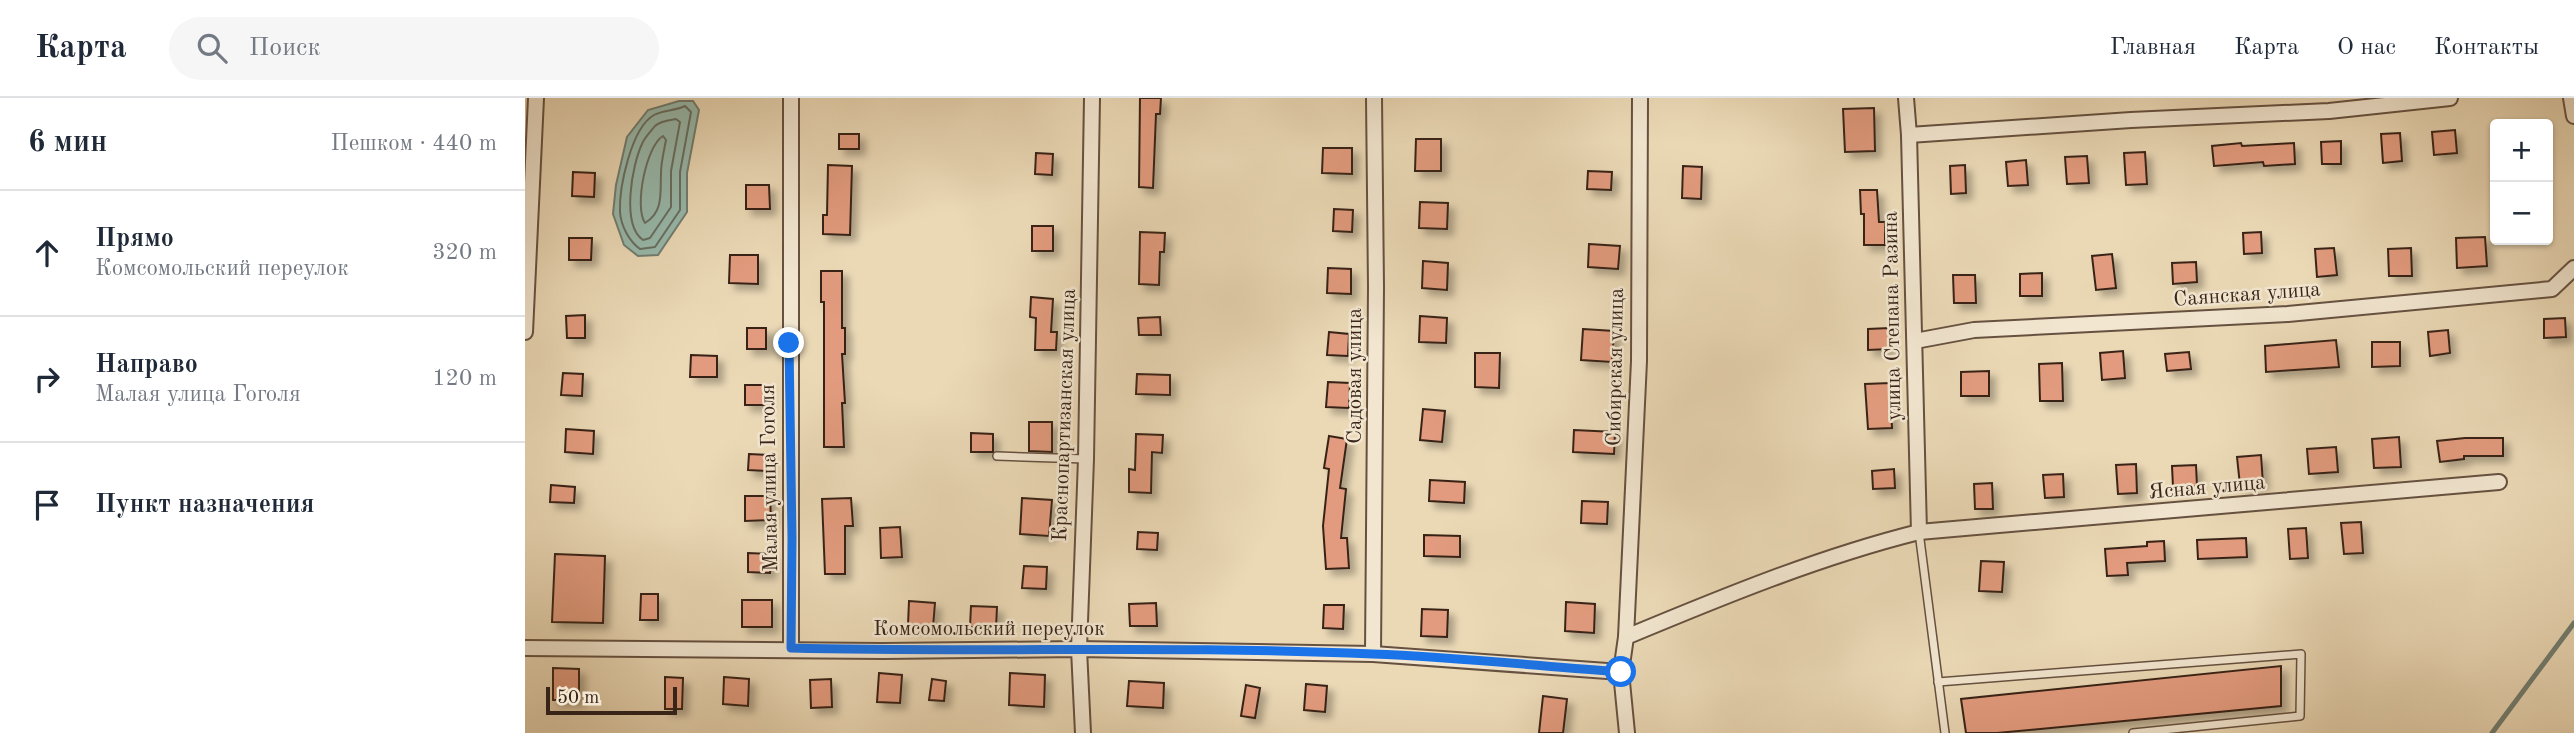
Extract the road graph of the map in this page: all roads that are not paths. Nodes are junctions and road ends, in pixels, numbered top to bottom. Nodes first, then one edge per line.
1 (536, 98) edge
2 (791, 98) edge
3 (1092, 98) edge
4 (1374, 98) edge
5 (1640, 98) edge
6 (1906, 98) edge
7 (2450, 98) edge
8 (2571, 98) edge
9 (2574, 117) edge
10 (1909, 135) junction
11 (2574, 268) edge
12 (525, 332) edge
13 (1915, 341) junction
14 (997, 456) dead end
15 (1086, 458) junction
16 (2499, 482) dead end
17 (1919, 533) junction
18 (1626, 637) junction
19 (525, 648) edge
20 (791, 648) junction
21 (1079, 649) junction
22 (1373, 654) junction
23 (1621, 672) junction
24 (1938, 682) junction
25 (1083, 733) edge
26 (1627, 733) edge
27 (1945, 733) edge
28 (2133, 733) edge

1 - 12 street
2 - 20 street, Малая улица Гоголя
3 - 15 street, Краснопартизанская улица
4 - 22 street, Садовая улица
5 - 18 street, Сибирская улица
6 - 10 street, улица Степана Разина
7 - 10 street
8 - 9 street
10 - 13 street, улица Степана Разина
11 - 13 street, Саянская улица
13 - 17 street, улица Степана Разина
14 - 15 lane
15 - 21 street, Краснопартизанская улица
16 - 17 street, Ясная улица
17 - 18 street, Ясная улица
17 - 24 lane
18 - 23 street, Сибирская улица
19 - 20 street, Комсомольский переулок
20 - 21 street, Комсомольский переулок
21 - 22 street, Комсомольский переулок
21 - 25 street, Краснопартизанская улица
22 - 23 street, Комсомольский переулок
23 - 26 street, Сибирская улица
24 - 27 lane
24 - 28 lane

